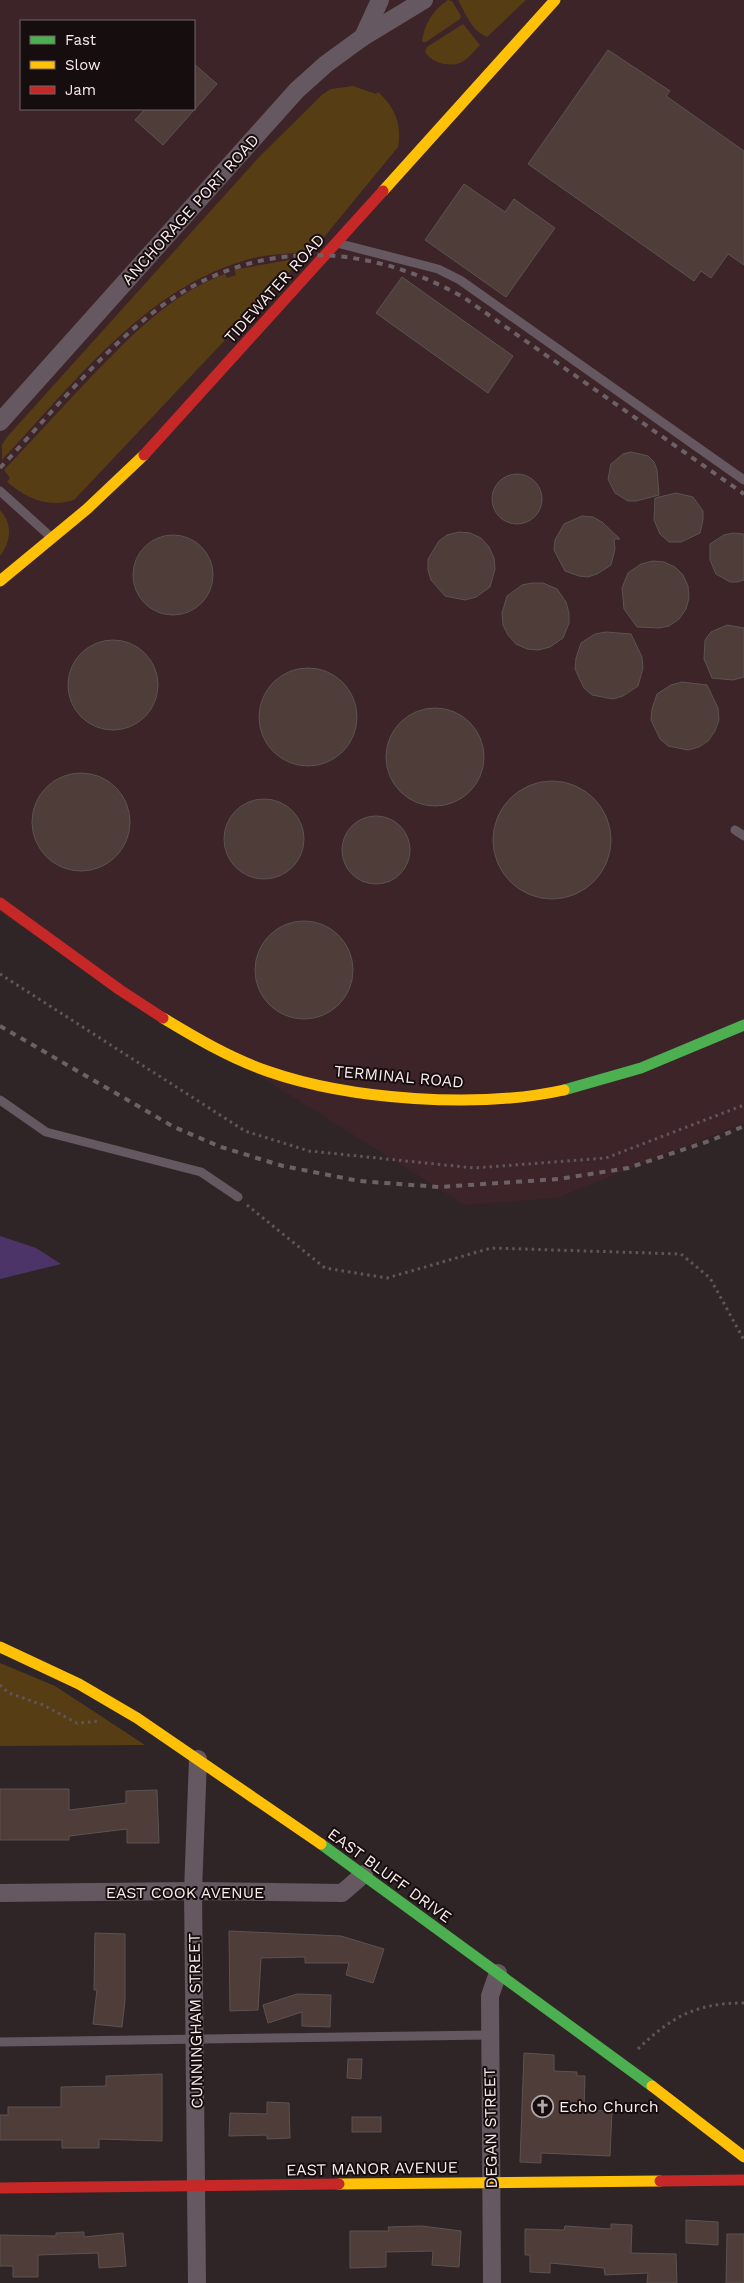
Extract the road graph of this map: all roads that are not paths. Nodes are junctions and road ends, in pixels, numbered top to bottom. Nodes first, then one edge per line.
1 (380, 0) edge
2 (424, 0) edge
3 (555, 0) edge
4 (364, 37) junction
5 (337, 243) junction
6 (0, 422) edge
7 (744, 480) edge
8 (0, 491) edge
9 (52, 538) junction
10 (0, 581) edge
11 (735, 830) dead end
12 (744, 836) edge
13 (0, 903) edge
14 (744, 1025) edge
15 (0, 1100) edge
16 (238, 1197) road end
17 (0, 1647) edge
18 (198, 1759) junction
19 (364, 1874) junction
20 (193, 1891) junction
21 (0, 1893) edge
22 (498, 1974) junction
23 (490, 2035) junction
24 (195, 2040) junction
25 (0, 2042) edge
26 (744, 2156) edge
27 (744, 2180) edge
28 (491, 2183) junction
29 (196, 2187) junction
30 (0, 2188) edge
31 (197, 2283) edge
32 (492, 2283) edge

1 - 4 street
2 - 4 street, ANCHORAGE PORT ROAD
3 - 5 street, TIDEWATER ROAD
4 - 6 street, ANCHORAGE PORT ROAD
5 - 7 lane
5 - 9 street, TIDEWATER ROAD
8 - 9 lane
9 - 10 street, TIDEWATER ROAD
11 - 12 lane
13 - 14 street, TERMINAL ROAD
15 - 16 lane
17 - 18 street, EAST BLUFF DRIVE
18 - 19 street, EAST BLUFF DRIVE
18 - 20 street, CUNNINGHAM STREET
19 - 20 street, EAST COOK AVENUE
19 - 22 street, EAST BLUFF DRIVE
20 - 21 street, EAST COOK AVENUE
20 - 24 street, CUNNINGHAM STREET
22 - 23 street, DEGAN STREET
22 - 26 street, EAST BLUFF DRIVE
23 - 24 lane
23 - 28 street, DEGAN STREET
24 - 25 lane
24 - 29 street, CUNNINGHAM STREET
27 - 28 street, EAST MANOR AVENUE
28 - 29 street, EAST MANOR AVENUE
28 - 32 street, DEGAN STREET
29 - 30 street, EAST MANOR AVENUE
29 - 31 street, CUNNINGHAM STREET

